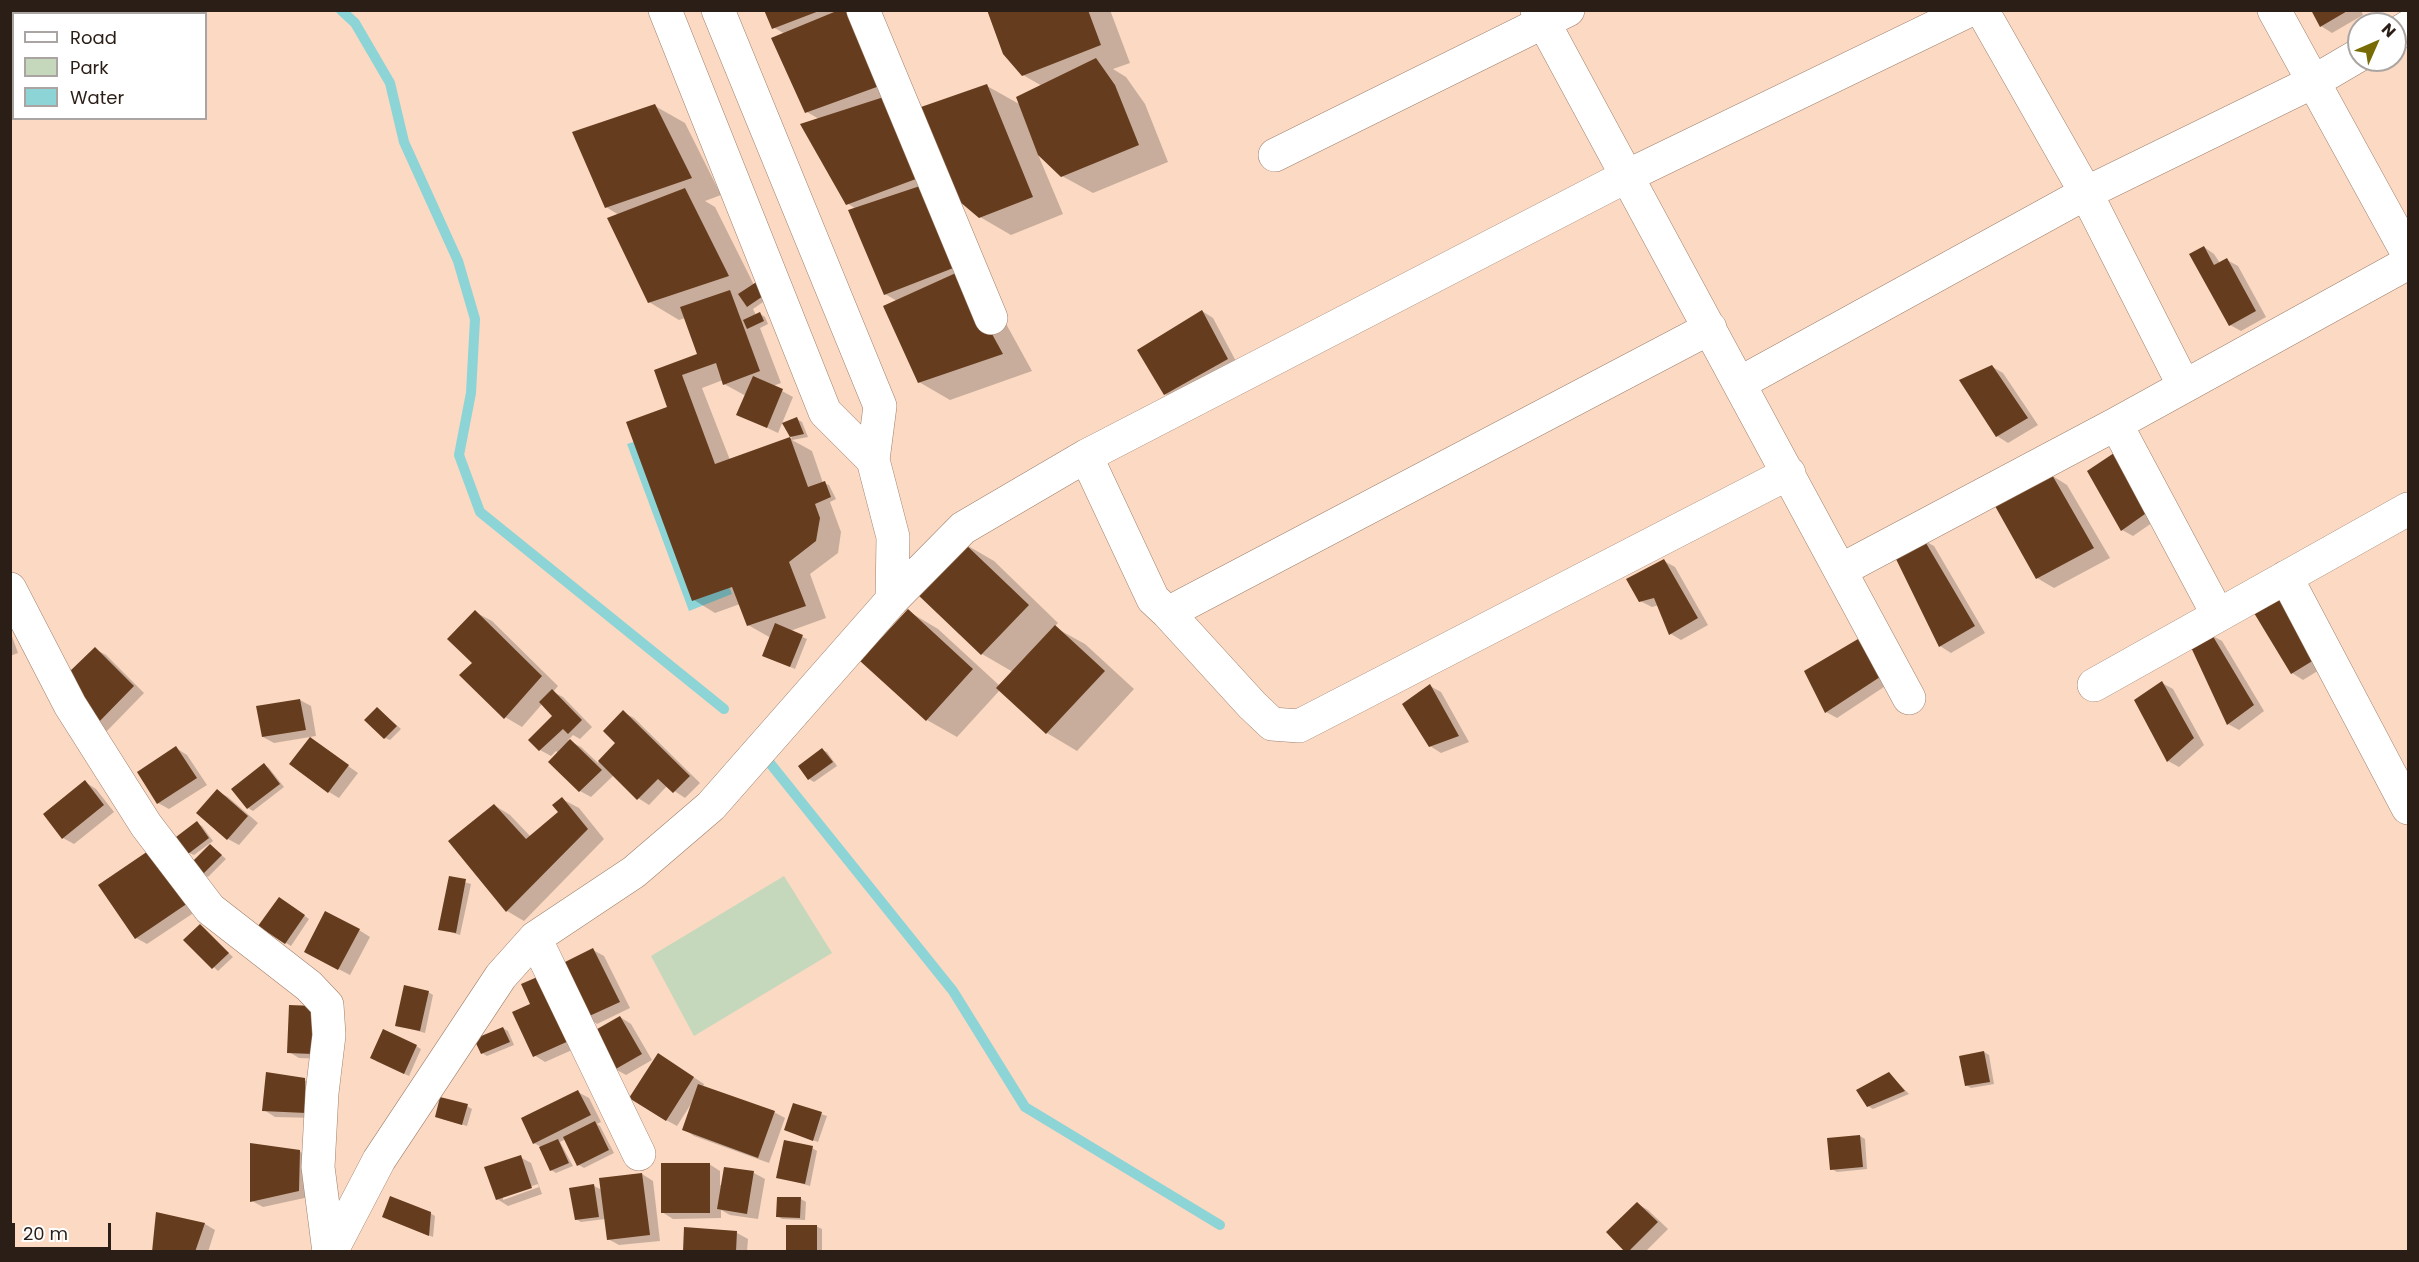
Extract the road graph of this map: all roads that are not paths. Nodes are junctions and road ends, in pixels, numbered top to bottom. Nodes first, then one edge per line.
1 (665, 10) edge
2 (718, 10) edge
3 (863, 10) edge
4 (1970, 10) edge
5 (1982, 10) edge
6 (2274, 10) edge
7 (1550, 15) edge
8 (2347, 62) edge
9 (2313, 82) junction
10 (1275, 155) dead end
11 (1627, 176) junction
12 (2086, 193) junction
13 (2409, 254) edge
14 (2409, 263) edge
15 (991, 318) dead end
16 (1710, 328) junction
17 (1740, 383) junction
18 (2184, 386) junction
19 (2116, 424) junction
20 (1086, 456) junction
21 (873, 460) junction
22 (1789, 473) junction
23 (2409, 508) edge
24 (1841, 570) junction
25 (2286, 577) junction
26 (10, 589) edge
27 (892, 600) junction
28 (1168, 613) junction
29 (2218, 615) junction
30 (2094, 685) dead end
31 (1909, 698) dead end
32 (2409, 808) edge
33 (535, 938) junction
34 (639, 1154) dead end
35 (330, 1251) edge

1 - 21 street
2 - 21 street
3 - 15 street
4 - 11 street
5 - 12 street
6 - 9 street
7 - 10 street
7 - 11 street
8 - 9 street
9 - 12 street
9 - 13 street
11 - 16 street
11 - 20 street
12 - 17 street
12 - 18 street
14 - 18 street
16 - 17 street
16 - 28 street
17 - 22 street
18 - 19 street
19 - 24 street
19 - 29 street
20 - 27 street
20 - 28 street
21 - 27 street
22 - 24 street
22 - 28 street
23 - 25 street
24 - 31 street
25 - 29 street
25 - 32 street
26 - 35 street
27 - 33 street
29 - 30 street
33 - 34 street
33 - 35 street

